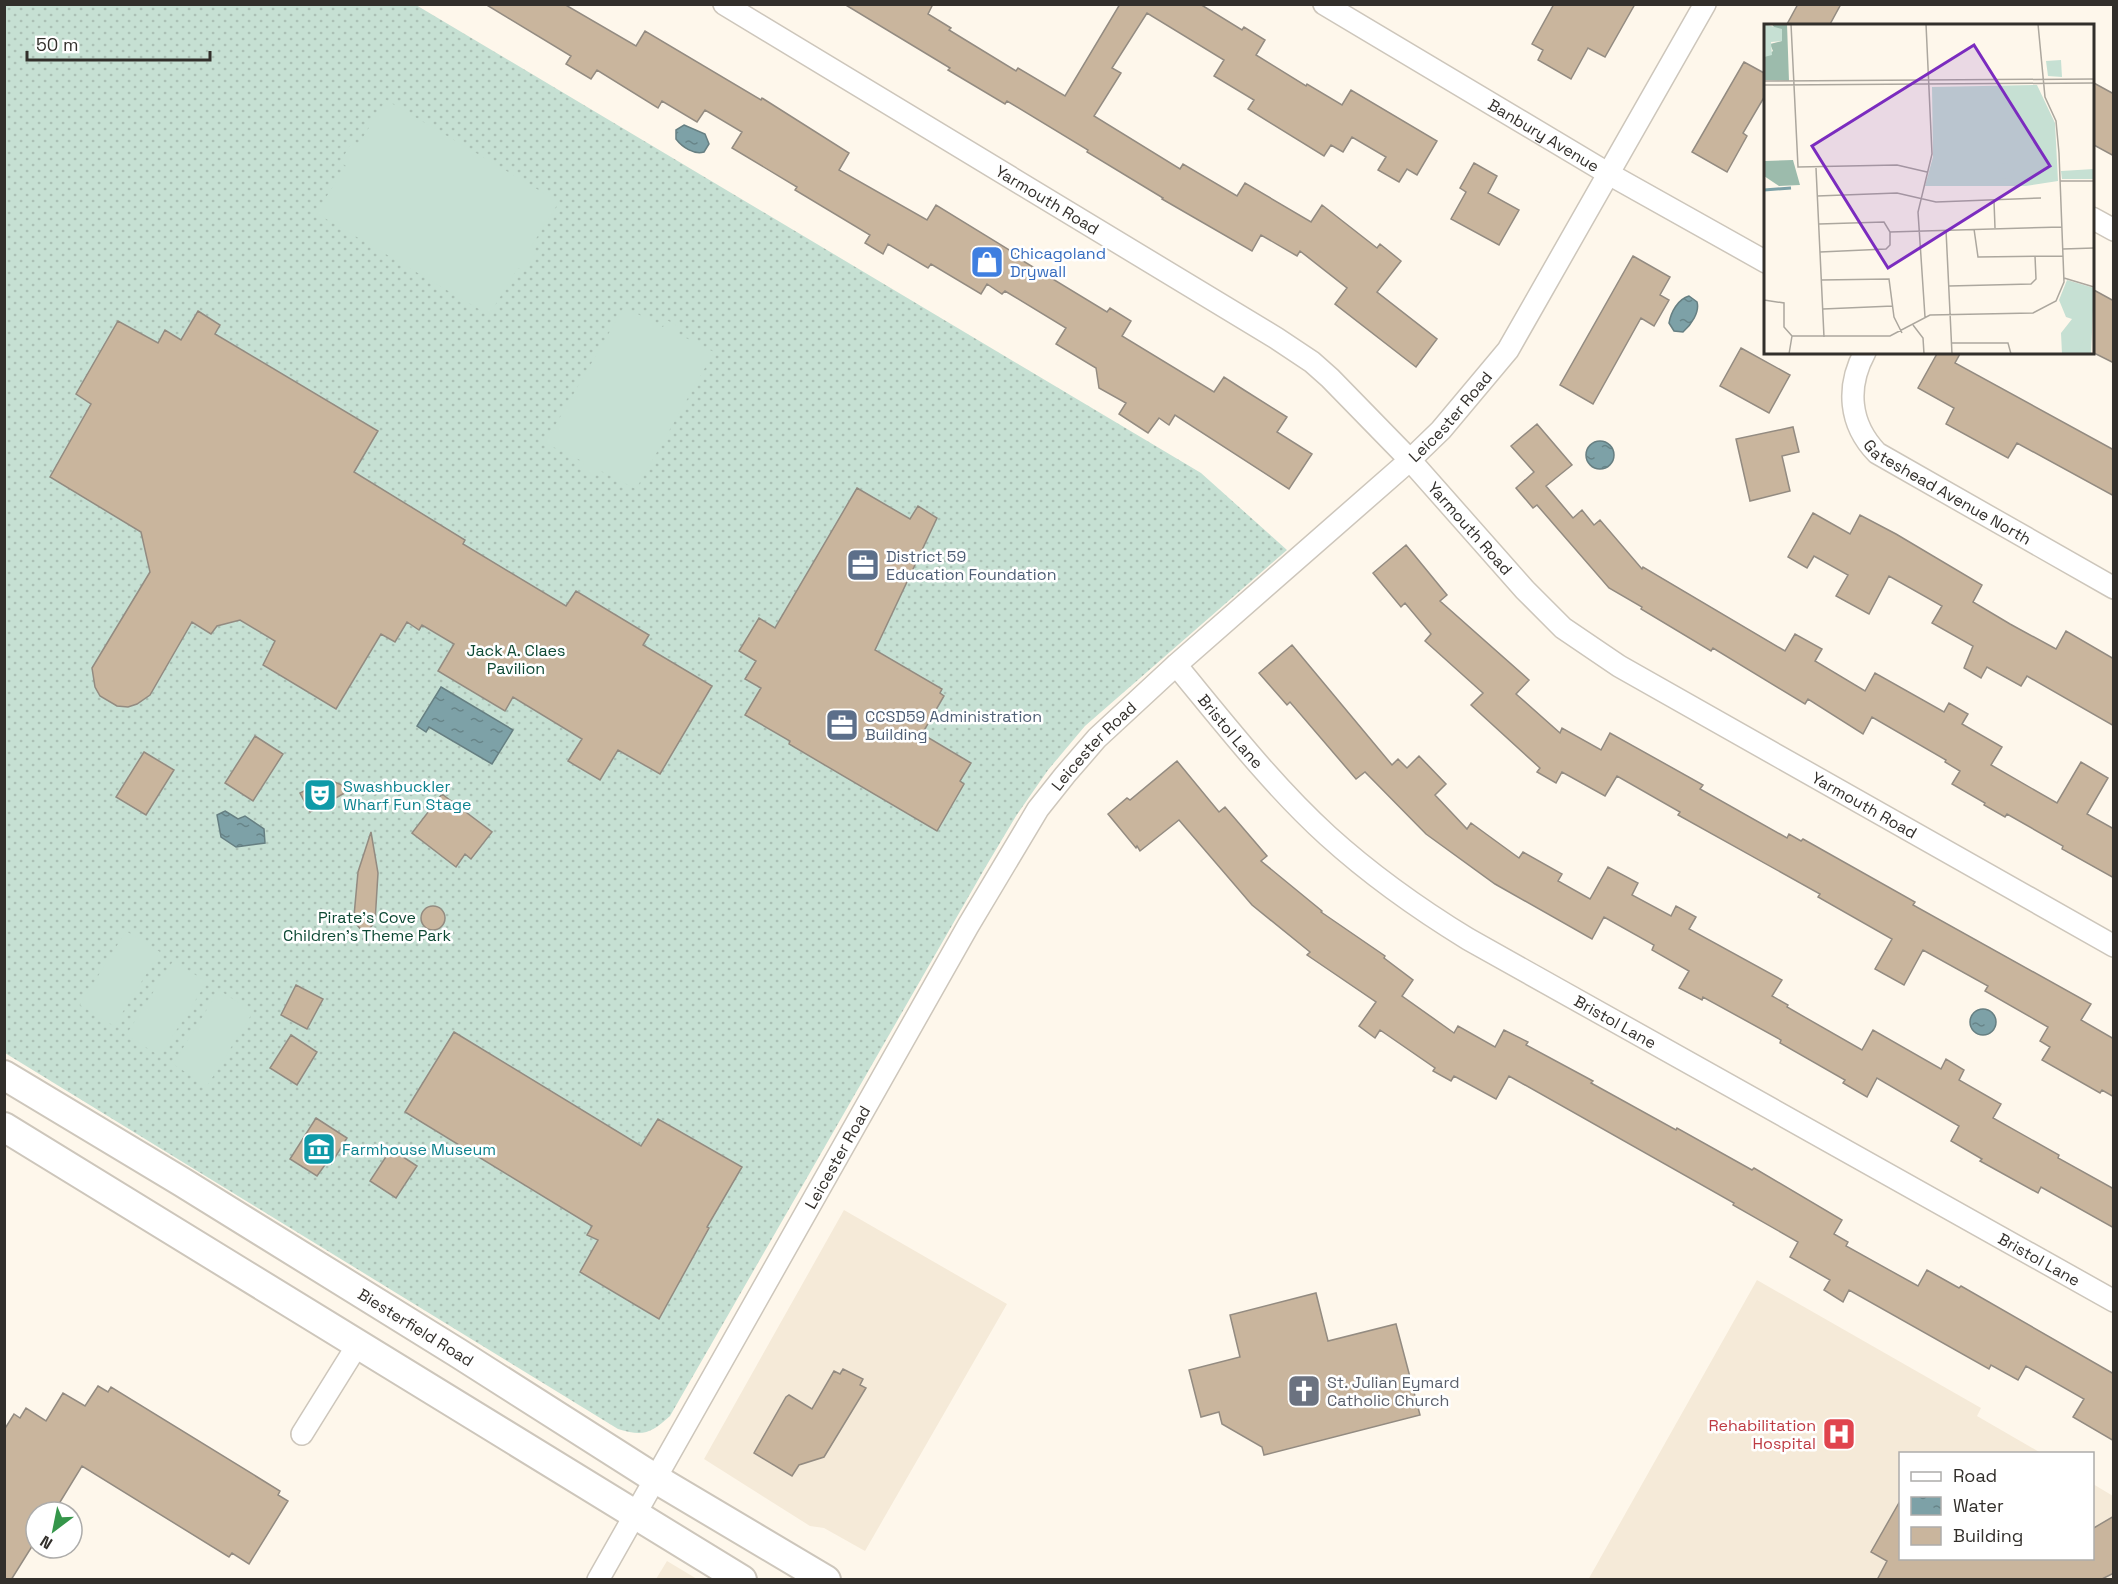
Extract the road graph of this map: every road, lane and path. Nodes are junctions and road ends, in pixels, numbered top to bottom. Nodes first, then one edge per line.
1 (724, 4) edge
2 (1705, 4) edge
3 (1338, 8) edge
4 (1609, 174) junction
5 (2094, 219) edge
6 (2114, 230) edge
7 (1764, 261) edge
8 (1864, 354) edge
9 (1410, 460) junction
10 (2114, 588) edge
11 (1176, 665) junction
12 (2114, 946) edge
13 (4, 1075) edge
14 (4, 1127) edge
15 (2114, 1301) edge
16 (358, 1344) junction
17 (302, 1434) dead end
18 (656, 1479) junction
19 (635, 1514) junction
20 (598, 1580) edge
21 (742, 1580) edge
22 (826, 1580) edge

1 - 9 street, Yarmouth Road
2 - 4 street, Leicester Road
3 - 4 street, Banbury Avenue
4 - 7 street, Banbury Avenue
4 - 9 street, Leicester Road
5 - 6 street
8 - 10 street, Gateshead Avenue North
9 - 11 street, Leicester Road
9 - 12 street, Yarmouth Road
11 - 15 street, Bristol Lane
11 - 18 street, Leicester Road
13 - 18 main road, Biesterfield Road
14 - 16 main road
16 - 17 street
16 - 19 main road
18 - 19 street, Leicester Road
18 - 22 main road, Biesterfield Road
19 - 20 street, Leicester Road
19 - 21 main road

